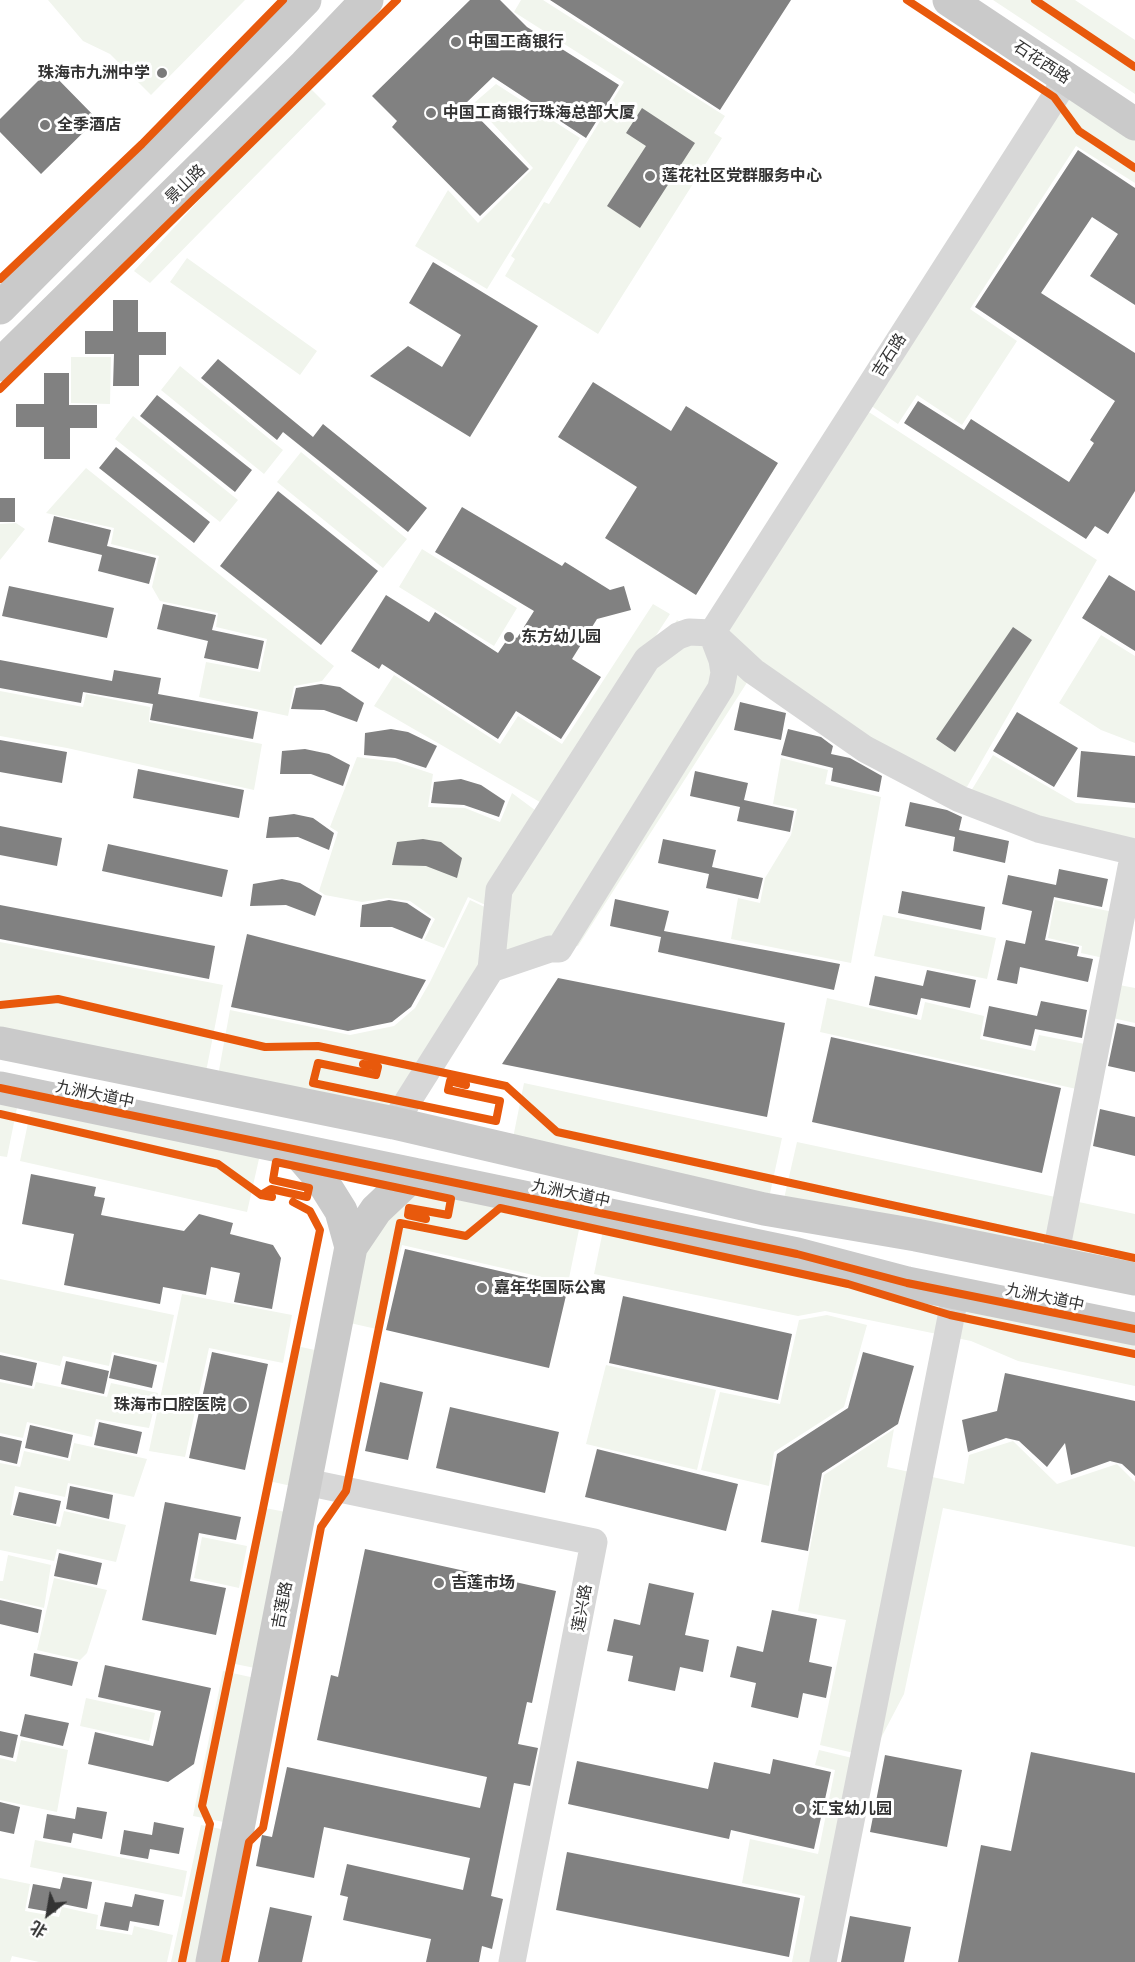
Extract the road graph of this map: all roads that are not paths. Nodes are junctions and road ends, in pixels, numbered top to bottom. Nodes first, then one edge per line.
1 (305, 0) edge
2 (367, 0) edge
3 (949, 0) edge
4 (985, 0) edge
5 (1067, 78) junction
6 (1135, 100) edge
7 (1135, 124) edge
8 (0, 308) edge
9 (0, 365) edge
10 (712, 633) junction
11 (1135, 852) edge
12 (490, 969) junction
13 (0, 1043) edge
14 (0, 1088) edge
15 (394, 1123) junction
16 (296, 1150) junction
17 (414, 1174) junction
18 (351, 1247) junction
19 (1054, 1263) junction
20 (1135, 1280) edge
21 (956, 1292) junction
22 (1135, 1329) edge
23 (306, 1482) junction
24 (212, 1962) edge
25 (512, 1962) edge
26 (823, 1962) edge

1 - 8 main road
2 - 9 main road, 景山路
3 - 5 main road, 石花西路
4 - 6 main road, 石花西路
5 - 7 main road, 石花西路
5 - 10 street, 吉石路
10 - 11 street
10 - 12 street
10 - 12 street
11 - 19 street
12 - 15 street
13 - 15 main road, 九洲大道中
14 - 16 main road, 九洲大道中
15 - 19 main road, 九洲大道中
16 - 17 main road, 九洲大道中
16 - 18 main road
17 - 18 main road
17 - 21 main road, 九洲大道中
18 - 23 main road, 吉莲路
19 - 20 main road, 九洲大道中
21 - 22 main road, 九洲大道中
21 - 26 street
23 - 24 main road, 吉莲路
23 - 25 street, 莲兴路

